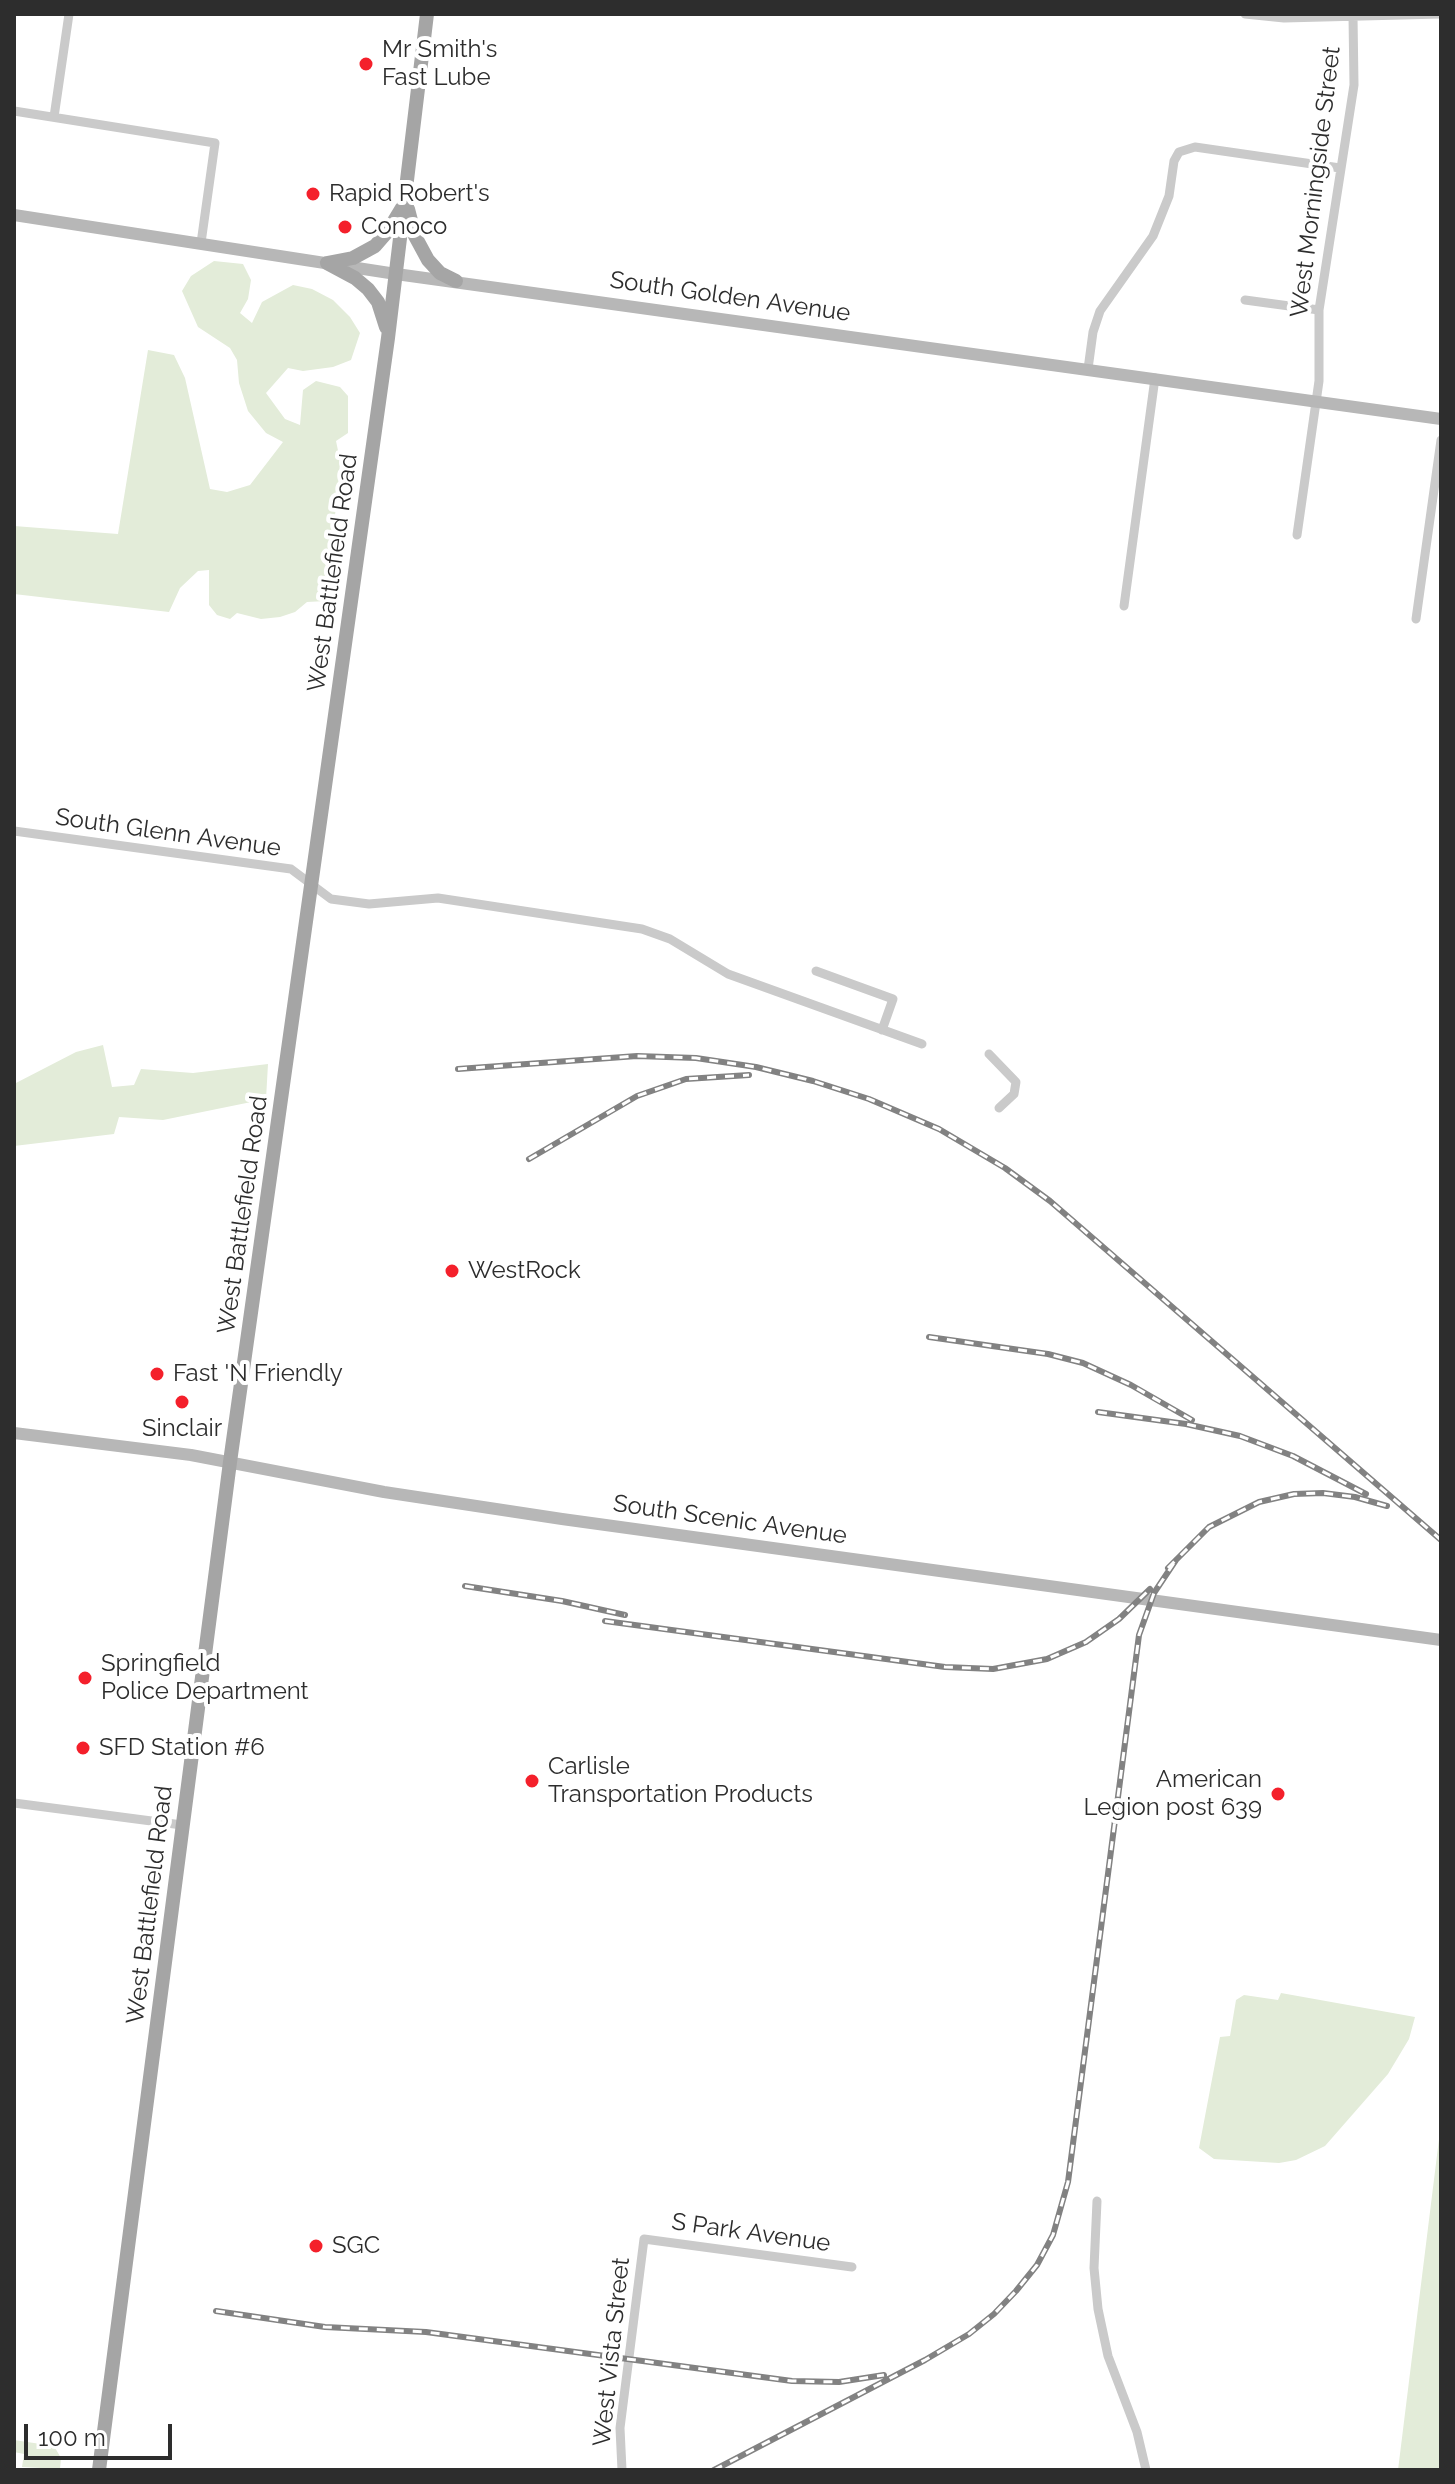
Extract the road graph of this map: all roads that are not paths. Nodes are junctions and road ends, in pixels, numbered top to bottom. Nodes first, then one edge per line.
1 (69, 14) edge
2 (427, 14) edge
3 (1245, 14) edge
4 (1441, 14) edge
5 (1353, 16) edge
6 (14, 111) edge
7 (54, 117) junction
8 (1340, 168) junction
9 (406, 201) junction
10 (14, 215) edge
11 (201, 243) junction
12 (327, 263) junction
13 (396, 274) junction
14 (456, 281) junction
15 (1245, 300) dead end
16 (1319, 310) junction
17 (388, 338) junction
18 (1088, 369) junction
19 (1155, 378) junction
20 (1316, 401) junction
21 (1441, 419) edge
22 (1441, 440) edge
23 (1297, 535) dead end
24 (1124, 606) dead end
25 (1416, 619) dead end
26 (14, 831) edge
27 (311, 885) junction
28 (816, 971) dead end
29 (882, 1030) junction
30 (922, 1044) dead end
31 (989, 1054) dead end
32 (999, 1108) dead end
33 (14, 1433) edge
34 (230, 1462) junction
35 (1441, 1640) edge
36 (14, 1803) edge
37 (182, 1825) junction
38 (1097, 2201) dead end
39 (644, 2239) joint
40 (852, 2267) dead end
41 (99, 2470) edge
42 (622, 2470) edge
43 (1146, 2470) edge

1 - 7 street
2 - 9 main road, West Battlefield Road
3 - 5 street
4 - 5 street
5 - 8 street, West Morningside Street
6 - 7 street
7 - 11 street
8 - 16 street, West Morningside Street
8 - 18 street
9 - 12 main road
9 - 13 main road, West Battlefield Road
9 - 14 main road
10 - 11 street, South Golden Avenue
11 - 12 street, South Golden Avenue
12 - 13 street, South Golden Avenue
12 - 17 main road
13 - 14 street, South Golden Avenue
13 - 17 main road, West Battlefield Road
14 - 18 street, South Golden Avenue
15 - 16 street
16 - 20 street, West Morningside Street
17 - 27 main road, West Battlefield Road
18 - 19 street, South Golden Avenue
19 - 20 street, South Golden Avenue
19 - 24 street
20 - 21 street, South Golden Avenue
20 - 23 street, West Morningside Street
22 - 25 street
26 - 27 street, South Glenn Avenue
27 - 29 street, South Glenn Avenue
27 - 34 main road, West Battlefield Road
28 - 29 street
29 - 30 street, South Glenn Avenue
31 - 32 street
33 - 34 street, South Scenic Avenue
34 - 35 street, South Scenic Avenue
34 - 37 main road, West Battlefield Road
36 - 37 street
37 - 41 main road, West Battlefield Road
38 - 43 street
39 - 40 street, S Park Avenue
39 - 42 street, West Vista Street

